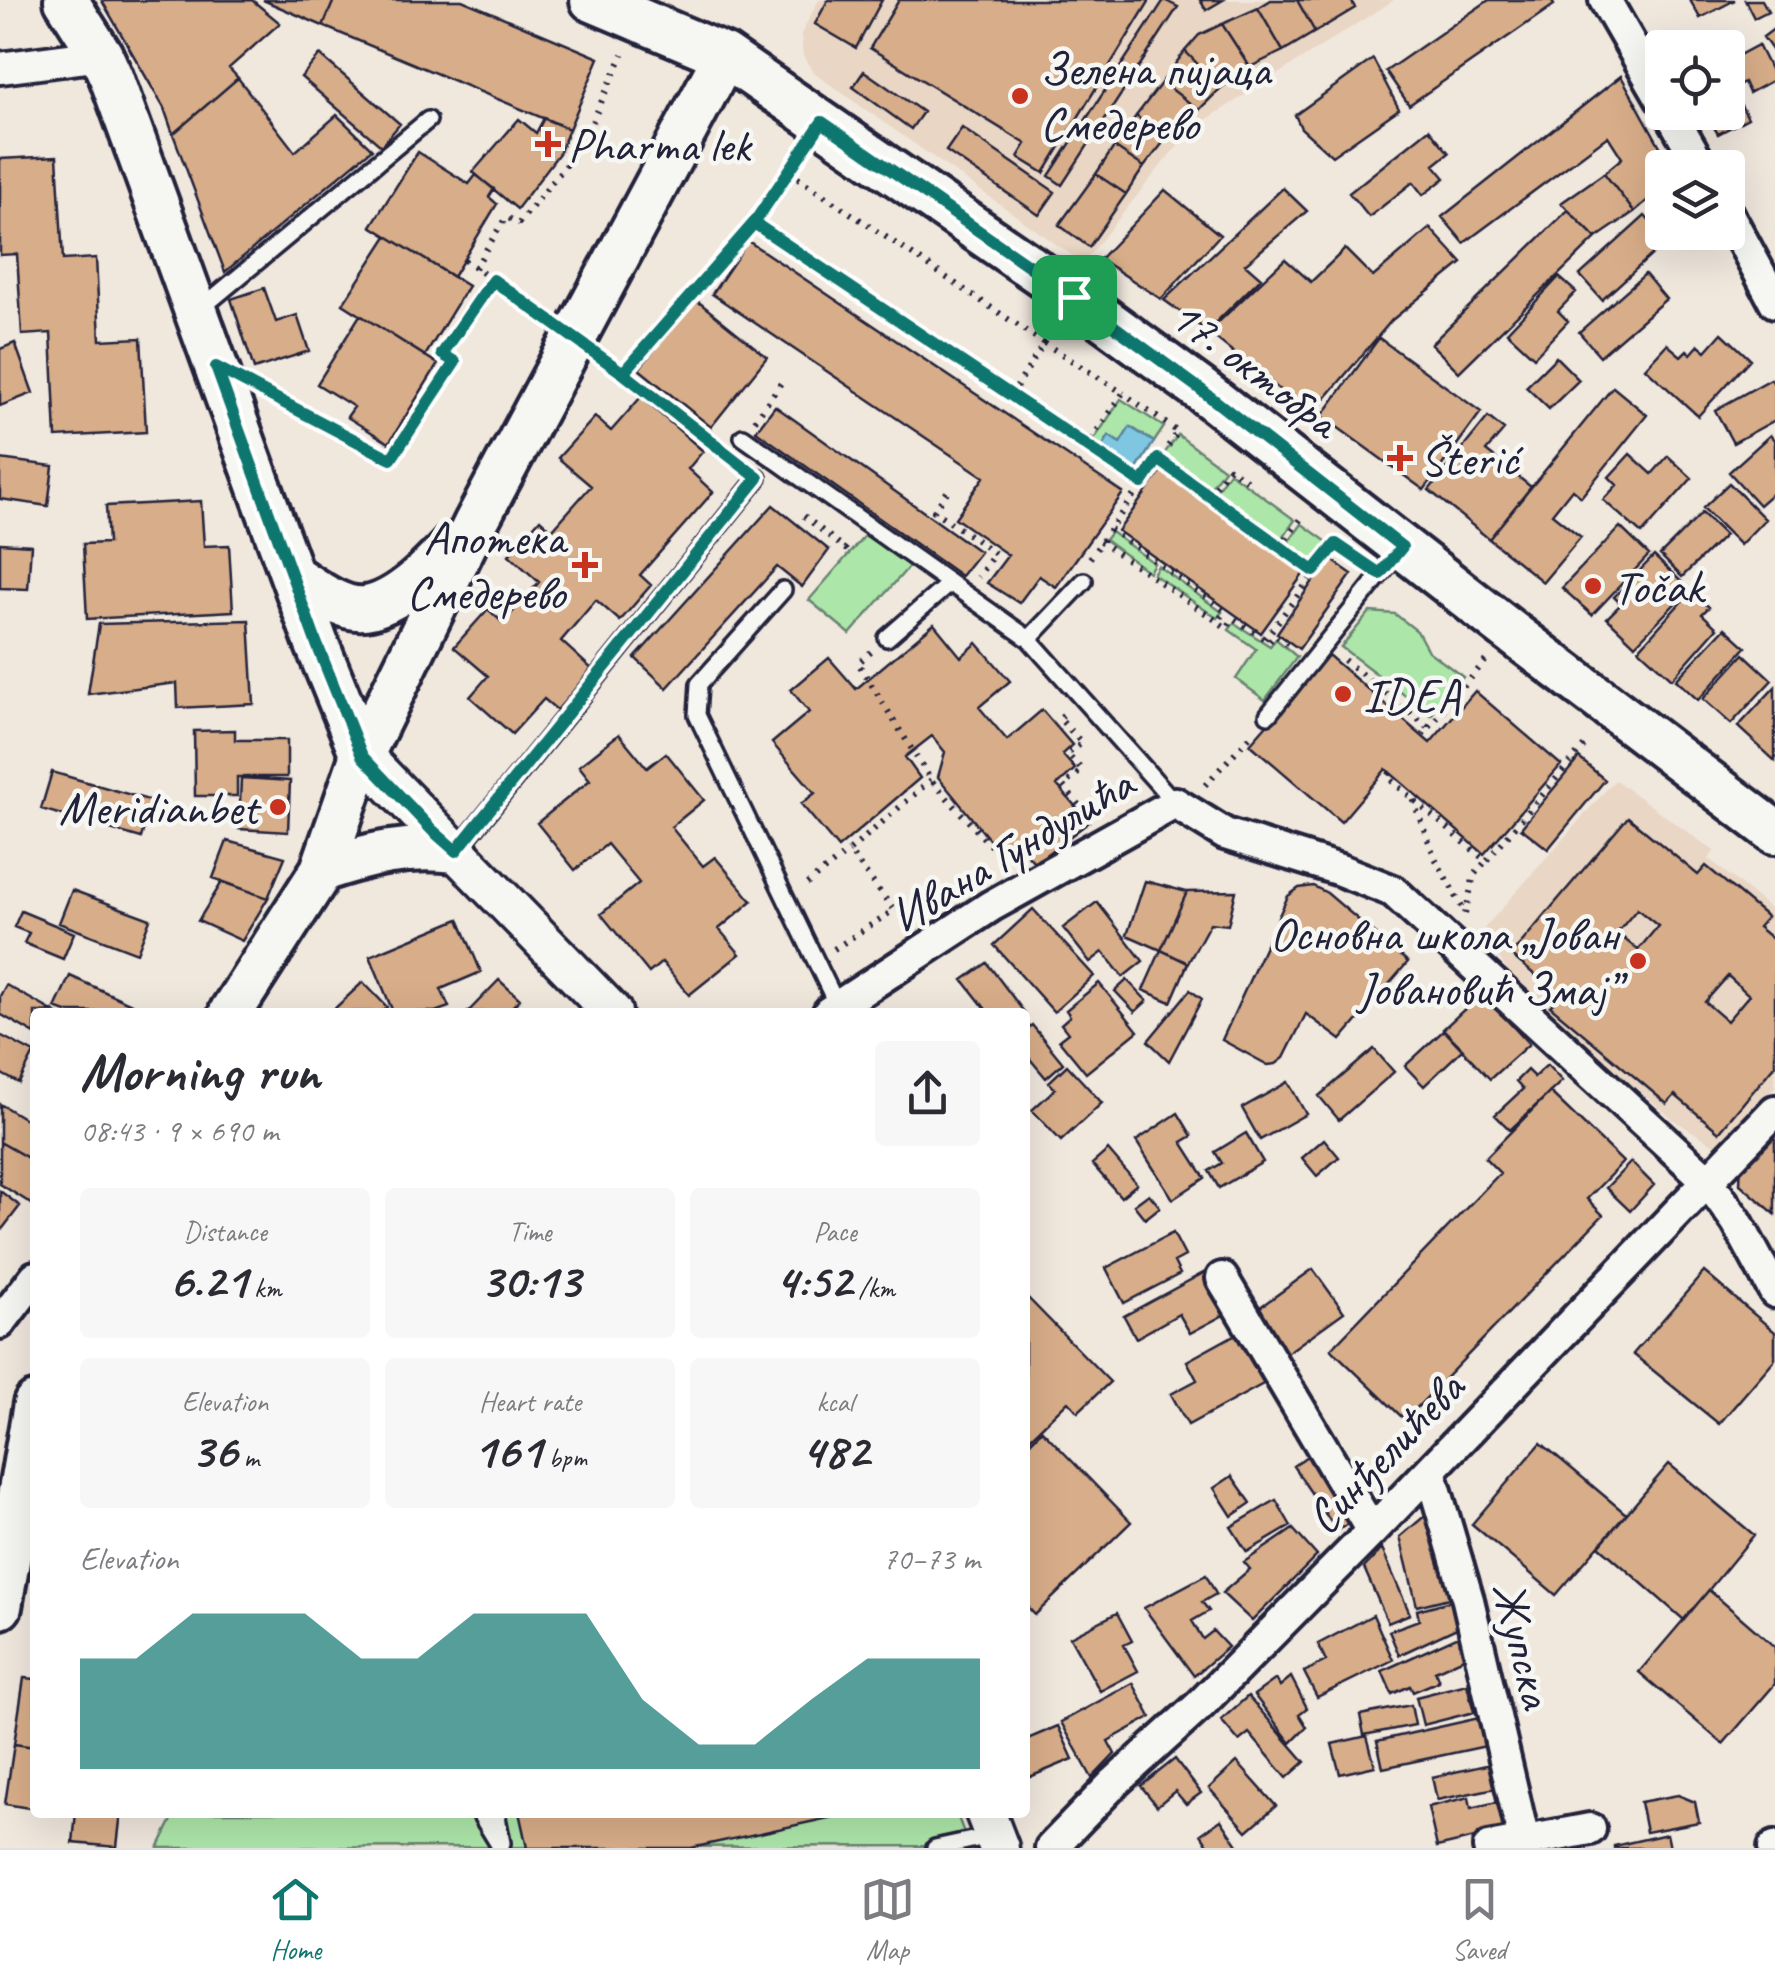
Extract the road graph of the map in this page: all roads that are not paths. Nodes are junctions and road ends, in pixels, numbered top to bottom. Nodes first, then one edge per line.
1 (66, 0) edge
2 (592, 0) edge
3 (1605, 0) edge
4 (101, 55) junction
5 (725, 56) junction
6 (0, 68) edge
7 (1645, 69) edge
8 (428, 120) dead end
9 (1745, 246) edge
10 (1775, 302) edge
11 (196, 313) junction
12 (743, 437) dead end
13 (758, 478) road end
14 (475, 524) junction
15 (1391, 561) junction
16 (294, 578) junction
17 (1084, 581) dead end
18 (950, 583) junction
19 (783, 590) dead end
20 (888, 638) dead end
21 (1029, 639) junction
22 (1268, 715) dead end
23 (362, 756) junction
24 (1176, 803) junction
25 (1775, 832) edge
26 (456, 851) junction
27 (322, 870) junction
28 (841, 1005) edge
29 (234, 1008) edge
30 (608, 1008) edge
31 (1775, 1111) edge
32 (1707, 1180) junction
33 (1222, 1278) dead end
34 (30, 1284) edge
35 (1775, 1292) edge
36 (0, 1323) edge
37 (30, 1453) edge
38 (1430, 1470) junction
39 (26, 1493) edge
40 (1372, 1530) junction
41 (0, 1607) edge
42 (483, 1818) edge
43 (497, 1818) edge
44 (1590, 1829) dead end
45 (993, 1832) edge
46 (1524, 1841) junction
47 (502, 1848) edge
48 (936, 1848) edge
49 (1052, 1848) edge
50 (1488, 1848) edge

1 - 4 main road
2 - 5 main road, 17. октобра
3 - 7 street
4 - 6 street
4 - 11 main road
5 - 14 main road
5 - 15 main road, 17. октобра
8 - 11 lane
9 - 10 street
11 - 16 main road
12 - 18 lane
13 - 26 lane
14 - 16 main road
14 - 23 main road
15 - 22 lane
15 - 25 main road, 17. октобра
16 - 23 main road
17 - 21 lane
18 - 20 lane
18 - 21 lane
19 - 28 lane
21 - 24 lane
23 - 26 street
23 - 27 main road
24 - 28 street, Ивана Гундулића
24 - 32 street, Ивана Гундулића
26 - 27 main road
26 - 30 street
27 - 29 main road
31 - 32 street, Синђелићева
32 - 35 street, Ивана Гундулића
32 - 38 street, Синђелићева
33 - 40 street
34 - 36 street
37 - 39 main road
38 - 40 street, Синђелићева
38 - 46 street, Жупска
39 - 41 main road
40 - 49 street, Синђелићева
42 - 47 lane
43 - 47 lane
44 - 46 street
45 - 48 lane
46 - 50 street

